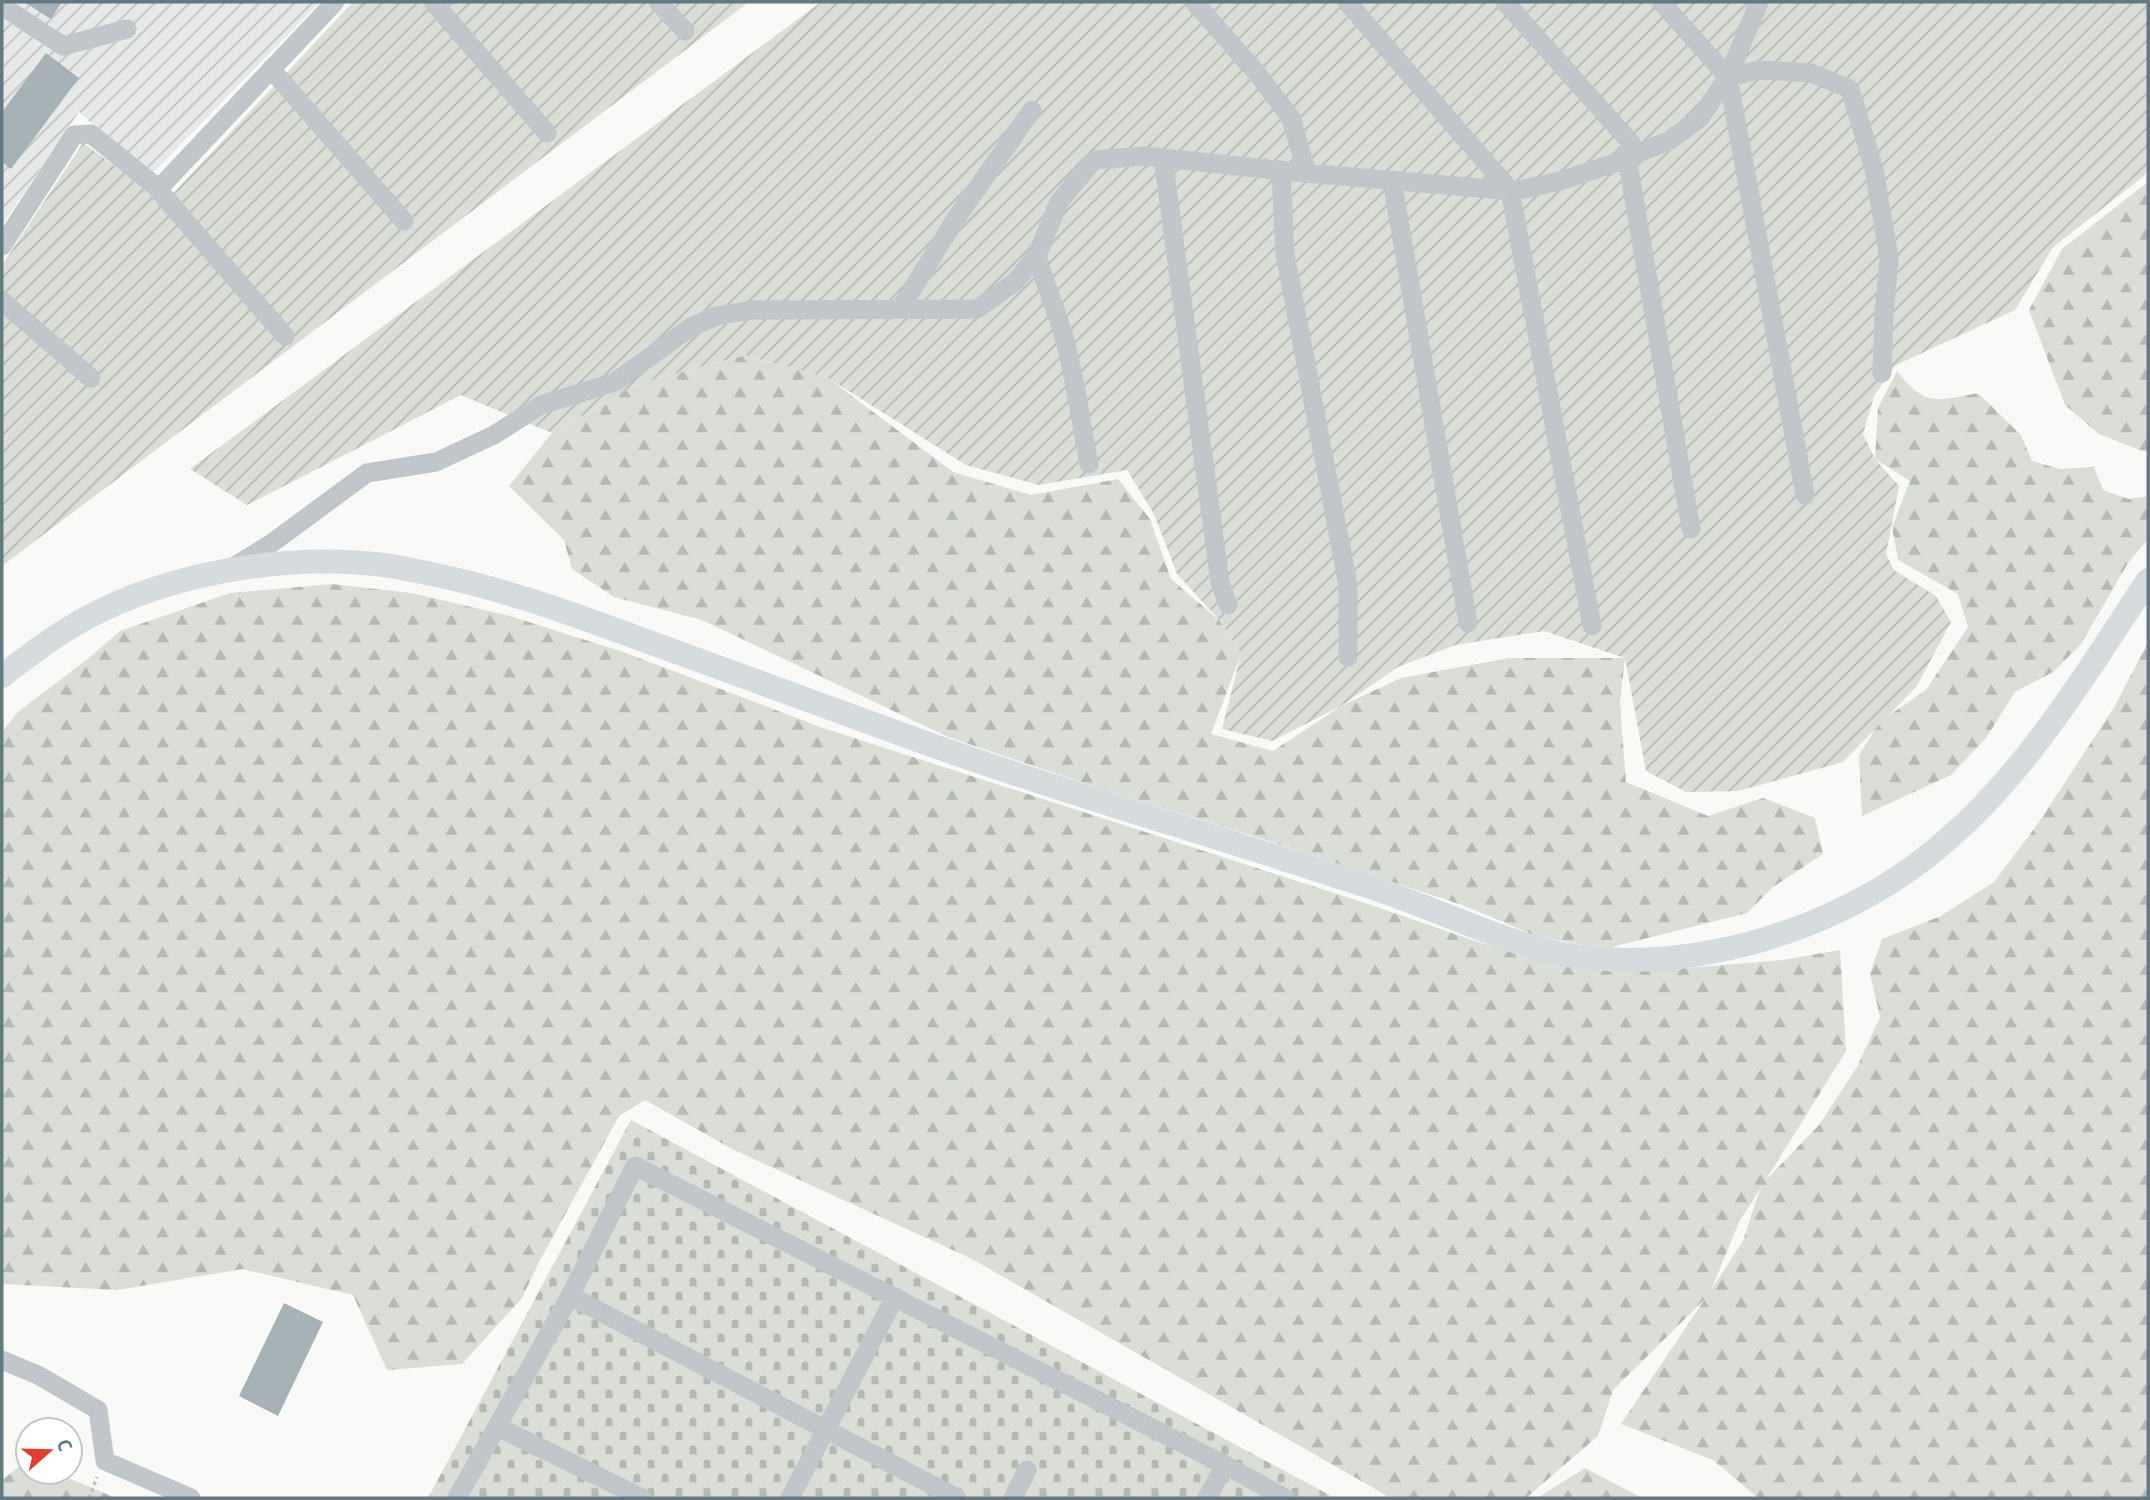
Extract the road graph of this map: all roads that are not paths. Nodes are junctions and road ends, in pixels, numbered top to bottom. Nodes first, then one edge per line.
1 (335, 2) edge
2 (433, 2) edge
3 (658, 2) edge
4 (1194, 2) edge
5 (1347, 2) edge
6 (1505, 2) edge
7 (1661, 2) edge
8 (1759, 2) edge
9 (2, 6) edge
10 (127, 29) dead end
11 (685, 31) dead end
12 (271, 69) junction
13 (1728, 77) junction
14 (1032, 110) dead end
15 (547, 133) dead end
16 (1163, 158) junction
17 (1627, 158) junction
18 (1281, 170) junction
19 (1307, 173) junction
20 (1392, 180) junction
21 (154, 185) junction
22 (1510, 190) junction
23 (404, 221) dead end
24 (2, 246) edge
25 (1037, 255) junction
26 (2, 301) edge
27 (900, 309) junction
28 (285, 336) dead end
29 (1882, 373) dead end
30 (91, 378) dead end
31 (1089, 464) dead end
32 (1805, 495) dead end
33 (1691, 529) dead end
34 (226, 571) junction
35 (2148, 580) edge
36 (1228, 605) dead end
37 (1468, 623) dead end
38 (1592, 626) dead end
39 (1348, 657) dead end
40 (2, 676) edge
41 (570, 1296) junction
42 (895, 1297) junction
43 (2, 1360) edge
44 (498, 1427) junction
45 (825, 1430) junction
46 (1225, 1465) junction
47 (1027, 1470) dead end
48 (191, 1498) edge
49 (457, 1498) edge
50 (642, 1498) edge
51 (790, 1498) edge
52 (957, 1498) edge
53 (1013, 1498) edge
54 (1207, 1498) edge
55 (1284, 1498) edge

1 - 12 lane
2 - 15 lane
3 - 11 lane
4 - 19 lane
5 - 22 lane
6 - 17 lane
7 - 13 lane
8 - 13 lane
9 - 10 lane
12 - 21 lane
12 - 23 lane
13 - 17 lane
13 - 29 lane
13 - 32 lane
14 - 27 lane
16 - 18 lane
16 - 25 lane
16 - 36 lane
17 - 22 lane
17 - 33 lane
18 - 19 lane
18 - 39 lane
19 - 20 lane
20 - 22 lane
20 - 37 lane
21 - 24 lane
21 - 28 lane
22 - 38 lane
25 - 27 lane
25 - 31 lane
26 - 30 lane
27 - 34 lane
34 - 35 main road
34 - 40 main road
41 - 42 lane
41 - 44 lane
41 - 45 lane
42 - 45 lane
42 - 46 lane
43 - 48 lane
44 - 49 lane
44 - 50 lane
45 - 51 lane
45 - 52 lane
46 - 54 lane
46 - 55 lane
47 - 53 lane

